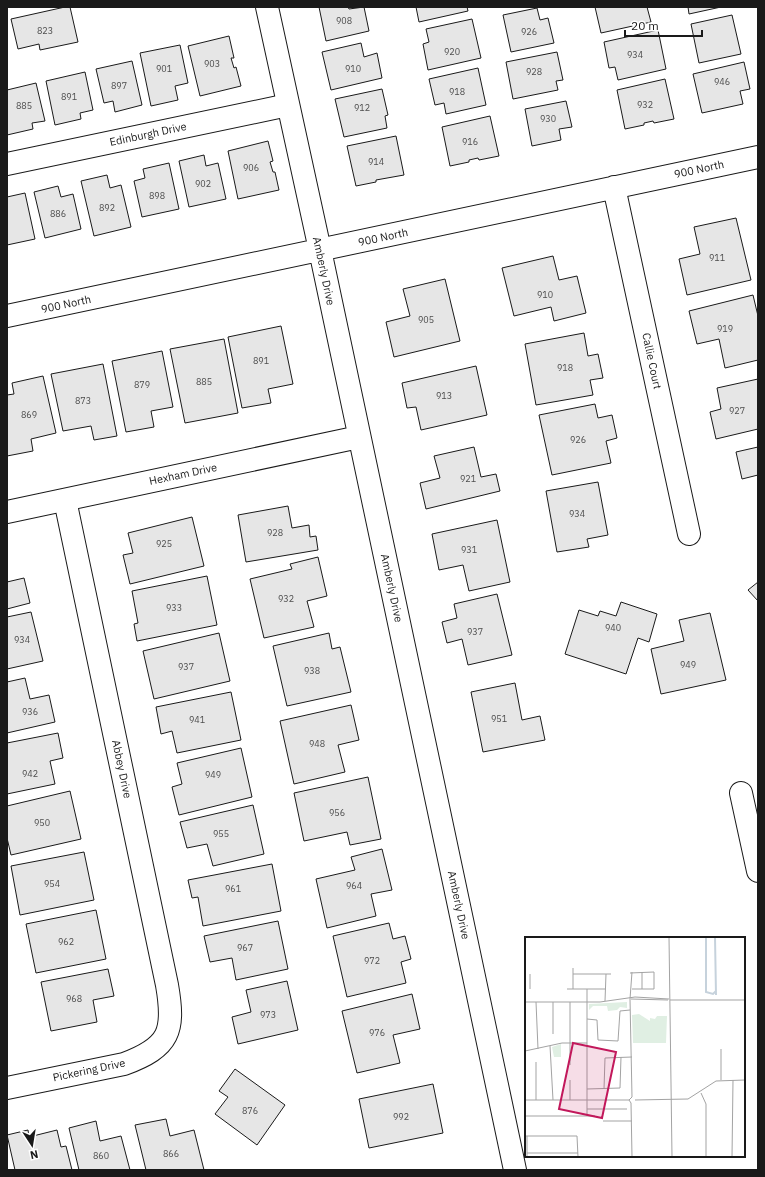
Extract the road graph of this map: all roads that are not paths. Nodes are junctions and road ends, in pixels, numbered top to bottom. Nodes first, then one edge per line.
1 (267, 7) edge
2 (288, 105) junction
3 (758, 157) edge
4 (7, 164) edge
5 (614, 188) junction
6 (320, 250) junction
7 (7, 316) edge
8 (360, 437) junction
9 (65, 500) junction
10 (7, 512) edge
11 (689, 534) dead end
12 (741, 793) dead end
13 (758, 871) edge
14 (165, 1038) joint
15 (7, 1088) edge
16 (515, 1170) edge

1 - 2 street, Amberly Drive
2 - 4 street, Edinburgh Drive
2 - 6 street, Amberly Drive
3 - 5 street, 900 North
5 - 6 street, 900 North
5 - 11 street, Callie Court
6 - 7 street, 900 North
6 - 8 street, Amberly Drive
8 - 9 street, Hexham Drive
8 - 16 street, Amberly Drive
9 - 10 street, Hexham Drive
9 - 14 street, Abbey Drive
12 - 13 street
14 - 15 street, Pickering Drive

